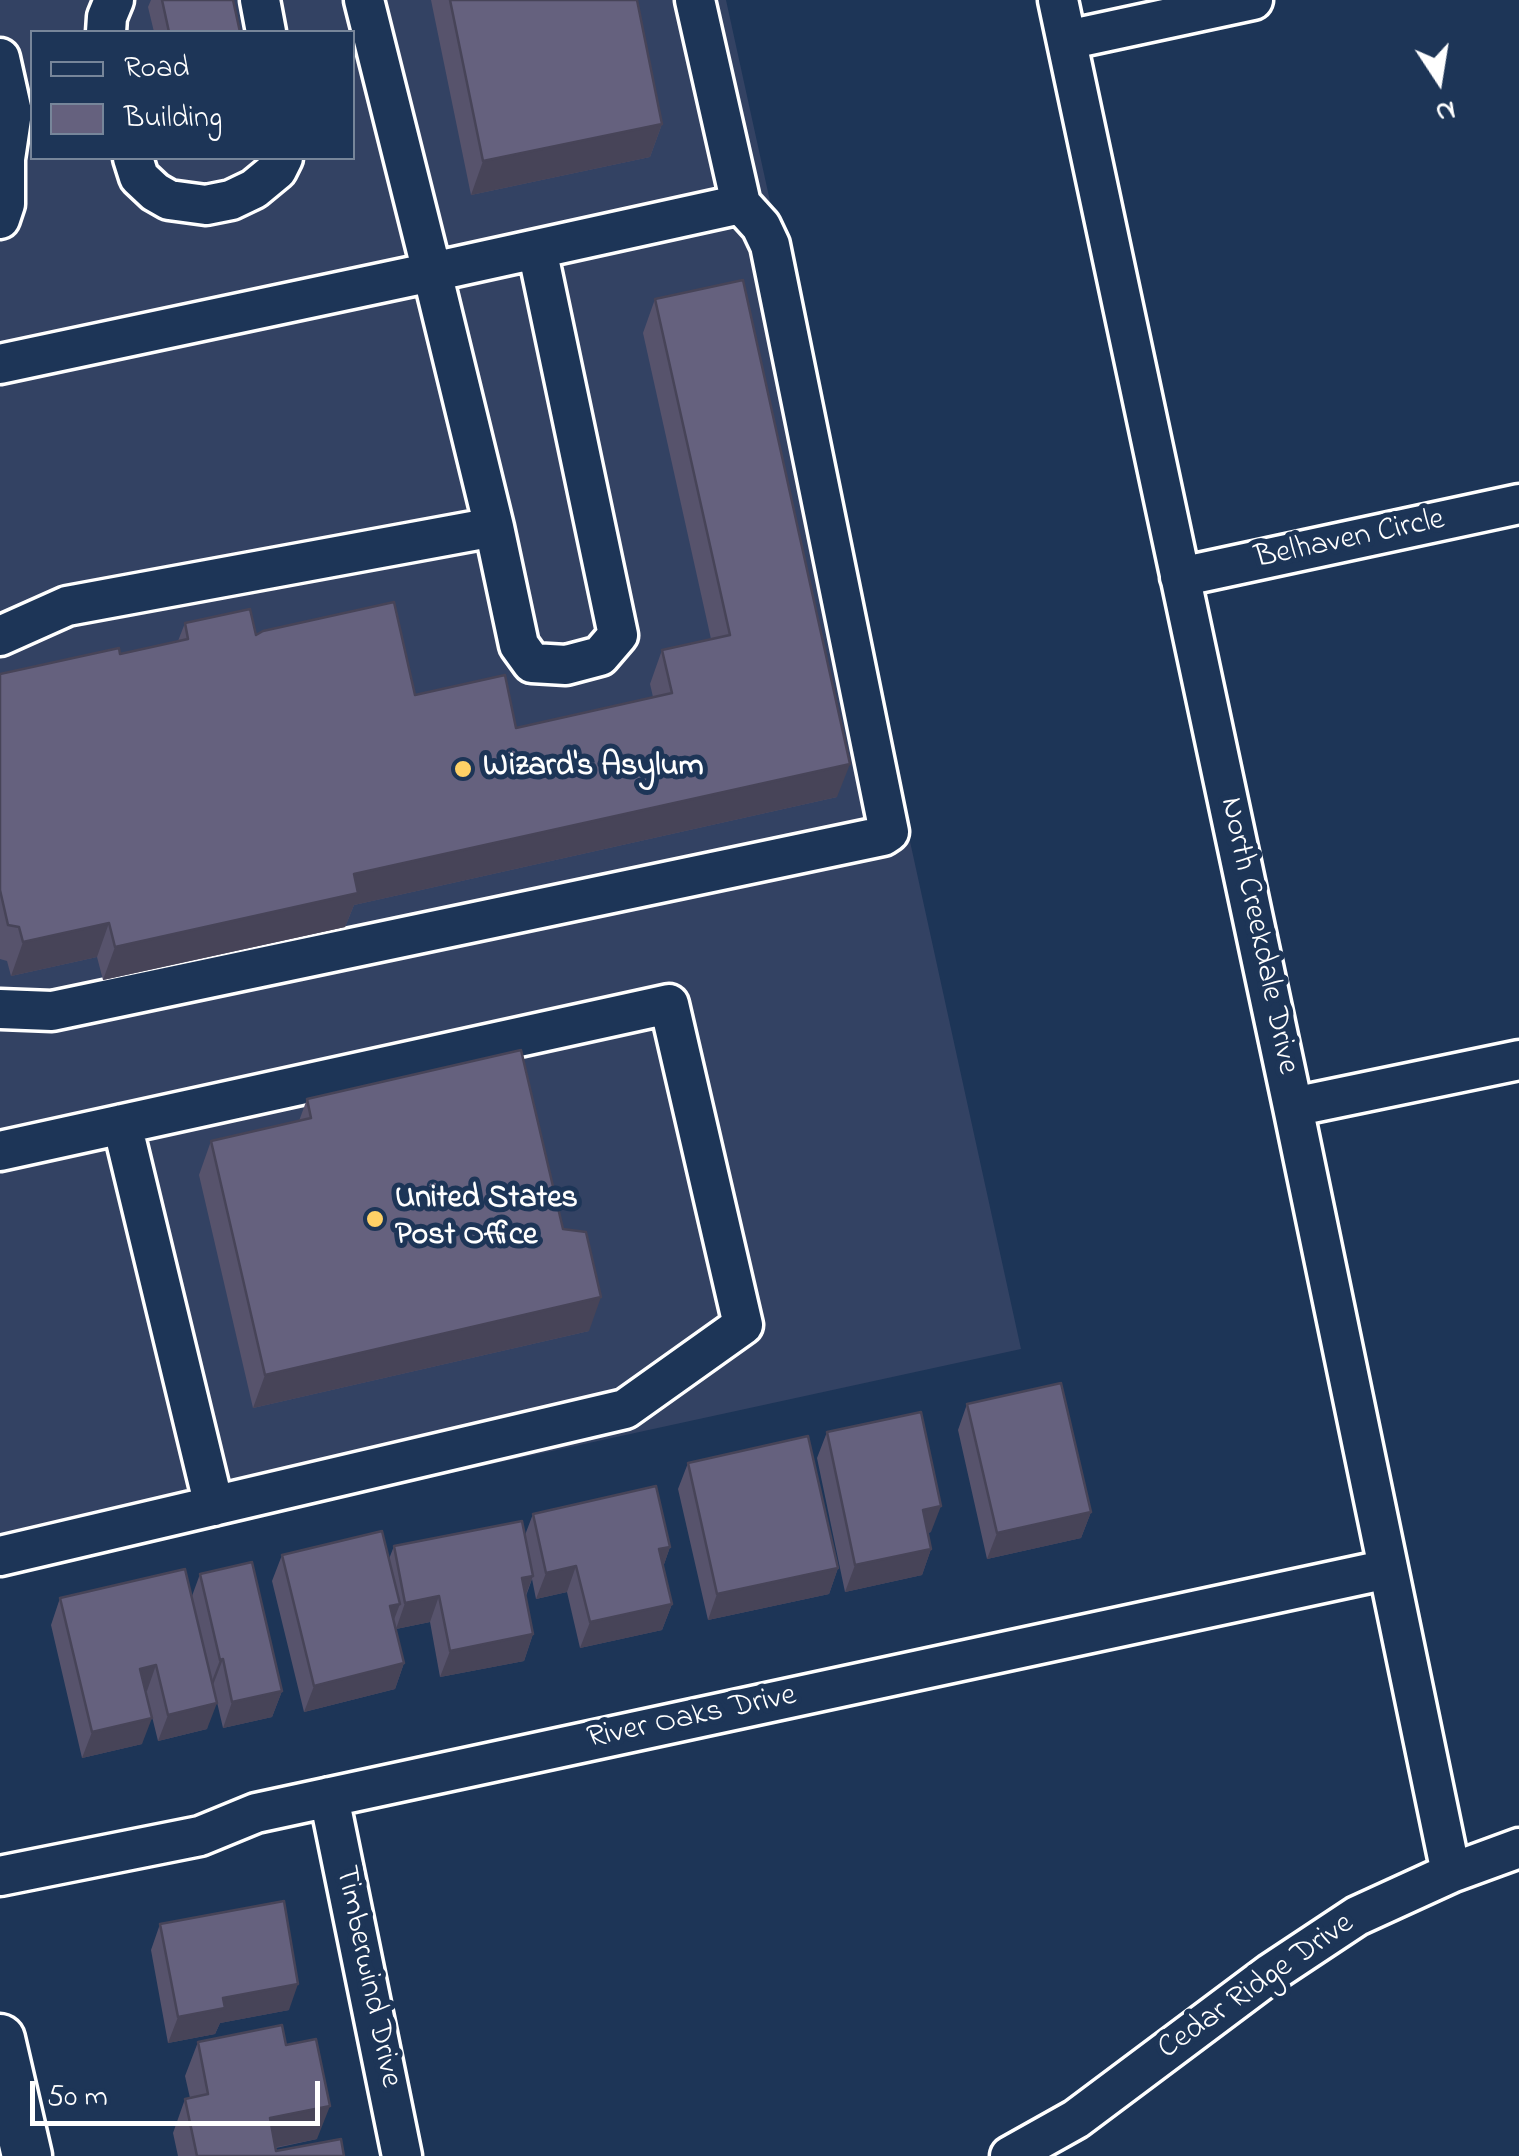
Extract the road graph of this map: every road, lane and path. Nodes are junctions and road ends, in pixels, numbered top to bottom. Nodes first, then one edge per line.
1 (114, 0) edge
2 (260, 0) edge
3 (364, 0) edge
4 (694, 0) edge
5 (1058, 0) edge
6 (1253, 0) edge
7 (106, 30) edge
8 (266, 30) edge
9 (1067, 40) junction
10 (0, 58) edge
11 (134, 160) edge
12 (282, 160) edge
13 (741, 204) junction
14 (0, 219) edge
15 (537, 249) junction
16 (432, 272) junction
17 (0, 364) edge
18 (1519, 504) edge
19 (494, 526) junction
20 (1180, 577) junction
21 (0, 636) edge
22 (0, 1009) edge
23 (1519, 1060) edge
24 (1293, 1107) junction
25 (122, 1124) junction
26 (0, 1151) edge
27 (214, 1506) junction
28 (0, 1556) edge
29 (1388, 1569) junction
30 (329, 1797) junction
31 (1519, 1848) edge
32 (1451, 1874) junction
33 (0, 1876) edge
34 (0, 2039) edge
35 (27, 2156) edge
36 (402, 2156) edge
37 (1010, 2156) edge

1 - 7 street
2 - 8 street
3 - 16 street
4 - 13 street
5 - 9 street, North Creekdale Drive
6 - 9 street
9 - 20 street, North Creekdale Drive
10 - 14 street
11 - 12 street
13 - 15 street
13 - 22 street
15 - 16 street
15 - 19 street
16 - 17 street
16 - 19 street
18 - 20 street, Belhaven Circle
19 - 21 street
20 - 24 street, North Creekdale Drive
23 - 24 street
24 - 29 street, North Creekdale Drive
25 - 26 street
25 - 27 street
25 - 27 street
27 - 28 street
29 - 30 street, River Oaks Drive
29 - 32 street, North Creekdale Drive
30 - 33 street, River Oaks Drive
30 - 36 street, Timberwind Drive
31 - 32 street, Cedar Ridge Drive
32 - 37 street, Cedar Ridge Drive
34 - 35 main road

